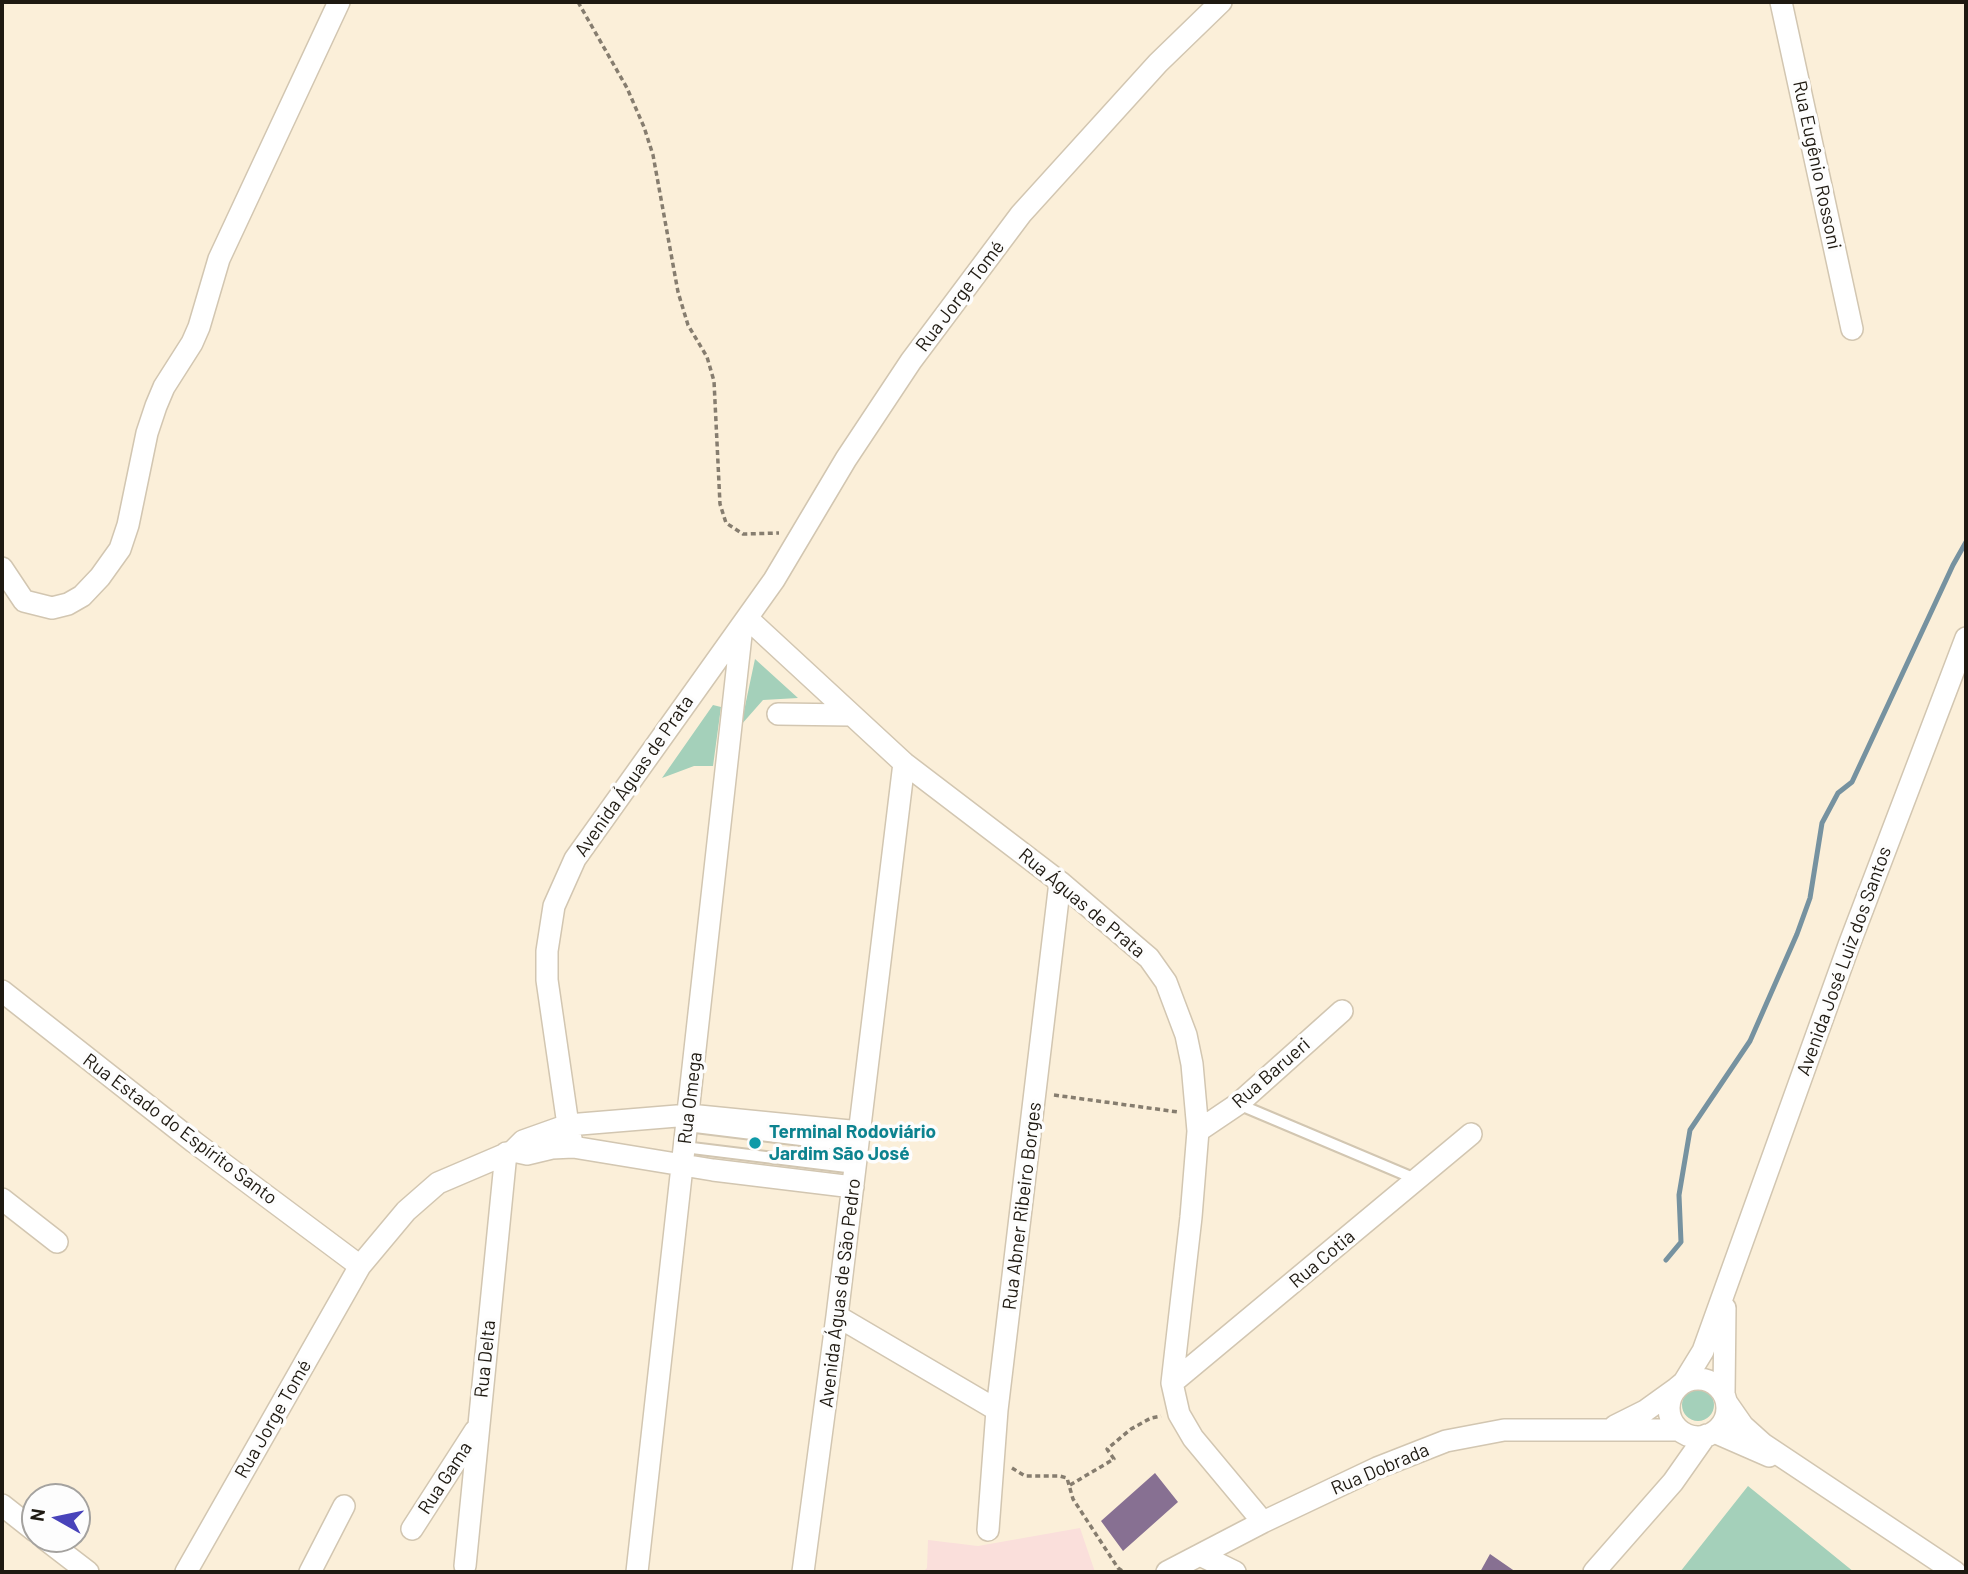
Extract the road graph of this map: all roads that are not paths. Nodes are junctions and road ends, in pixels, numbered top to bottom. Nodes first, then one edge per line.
1 (339, 2) edge
2 (1221, 2) edge
3 (1782, 2) edge
4 (1852, 329) dead end
5 (2, 568) edge
6 (744, 621) junction
7 (1966, 638) edge
8 (778, 714) dead end
9 (850, 715) junction
10 (904, 763) junction
11 (1060, 882) junction
12 (2, 991) edge
13 (1342, 1011) dead end
14 (1238, 1104) junction
15 (1198, 1123) junction
16 (568, 1125) junction
17 (1471, 1134) dead end
18 (685, 1138) junction
19 (573, 1147) junction
20 (509, 1152) junction
21 (857, 1158) junction
22 (1418, 1180) junction
23 (2, 1199) edge
24 (57, 1242) dead end
25 (360, 1266) junction
26 (1726, 1285) junction
27 (837, 1316) junction
28 (1172, 1383) junction
29 (1680, 1385) junction
30 (1725, 1399) junction
31 (997, 1410) junction
32 (478, 1426) junction
33 (1610, 1428) junction
34 (1696, 1433) junction
35 (1803, 1471) junction
36 (2, 1505) edge
37 (344, 1506) dead end
38 (21, 1520) edge
39 (1263, 1522) junction
40 (412, 1529) dead end
41 (988, 1530) dead end
42 (63, 1553) edge
43 (1200, 1555) junction
44 (466, 1566) dead end
45 (88, 1572) edge
46 (186, 1572) edge
47 (310, 1572) edge
48 (637, 1572) edge
49 (803, 1572) edge
50 (1167, 1572) edge
51 (1235, 1572) edge
52 (1594, 1572) edge
53 (1955, 1572) edge

1 - 5 street
2 - 6 street, Rua Jorge Tomé
3 - 4 street, Rua Eugênio Rossoni
6 - 9 street, Rua Águas de Prata
6 - 16 street, Avenida Águas de Prata
6 - 18 street, Rua Omega
7 - 26 street, Avenida José Luiz dos Santos
8 - 9 street
9 - 10 street, Rua Águas de Prata
10 - 11 street, Rua Águas de Prata
10 - 21 street, Avenida Águas de São Pedro
11 - 15 street, Rua Águas de Prata
11 - 31 street, Rua Abner Ribeiro Borges
12 - 25 street, Rua Estado do Espírito Santo
13 - 14 street, Rua Barueri
14 - 15 street, Rua Barueri
14 - 22 lane
15 - 28 street, Rua Águas de Prata
16 - 18 street
16 - 19 street, Avenida Águas de Prata
16 - 20 street
17 - 22 street, Rua Cotia
18 - 19 street
18 - 21 street
18 - 21 street
18 - 48 street, Rua Omega
19 - 20 street
20 - 25 street
20 - 32 street, Rua Delta
21 - 27 street, Avenida Águas de São Pedro
22 - 28 street, Rua Cotia
23 - 24 street
25 - 46 street, Rua Jorge Tomé
26 - 29 street, Avenida José Luiz dos Santos
26 - 30 street, Avenida José Luiz dos Santos
27 - 31 street
27 - 49 street, Avenida Águas de São Pedro
28 - 39 street, Rua Águas de Prata
29 - 30 street
29 - 33 street, Rua Dobrada
29 - 34 street
30 - 34 street
30 - 35 street
31 - 41 street, Rua Abner Ribeiro Borges
32 - 40 street, Rua Gama
32 - 44 street, Rua Delta
33 - 34 street, Rua Dobrada
33 - 39 street, Rua Dobrada
34 - 35 street
34 - 52 street
35 - 53 street
36 - 38 street
37 - 47 street
39 - 43 street, Rua Dobrada
42 - 45 street
43 - 50 street, Rua Dobrada
43 - 51 street

